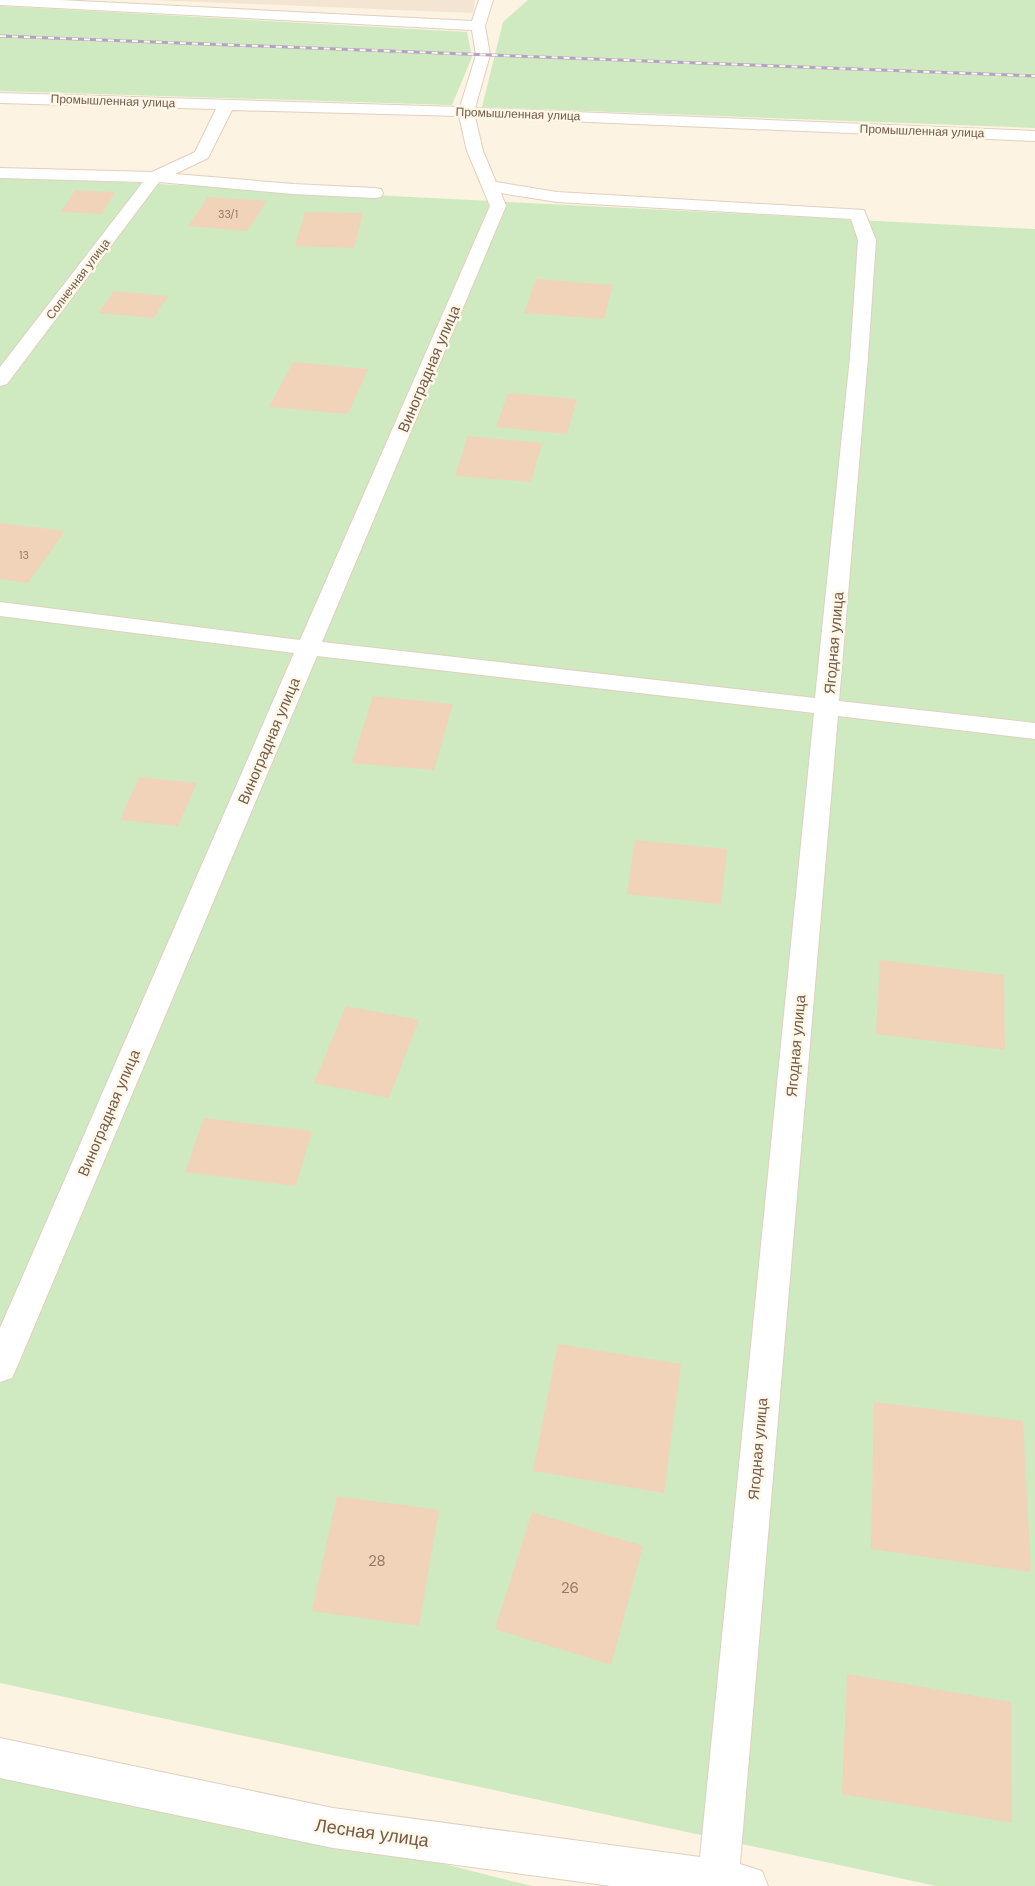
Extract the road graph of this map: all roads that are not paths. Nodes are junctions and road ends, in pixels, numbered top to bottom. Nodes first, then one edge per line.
1 (0, 0) edge
2 (486, 0) edge
3 (478, 26) junction
4 (0, 98) edge
5 (226, 105) junction
6 (466, 112) junction
7 (1035, 136) edge
8 (0, 173) edge
9 (155, 177) junction
10 (490, 186) junction
11 (375, 193) dead end
12 (0, 380) edge
13 (0, 609) edge
14 (309, 648) junction
15 (828, 706) junction
16 (1035, 730) edge
17 (0, 1367) edge
18 (0, 1758) edge
19 (733, 1883) edge

1 - 3 street
2 - 3 street
3 - 6 street
4 - 5 street, Промышленная улица
5 - 6 street, Промышленная улица
5 - 9 street
6 - 7 street, Промышленная улица
6 - 10 street, Виноградная улица
8 - 9 street
9 - 11 street
9 - 12 street, Солнечная улица
10 - 14 street, Виноградная улица
10 - 15 street, Ягодная улица
13 - 14 street
14 - 15 street
14 - 17 street, Виноградная улица
15 - 16 street
15 - 19 street, Ягодная улица
18 - 19 street, Лесная улица

